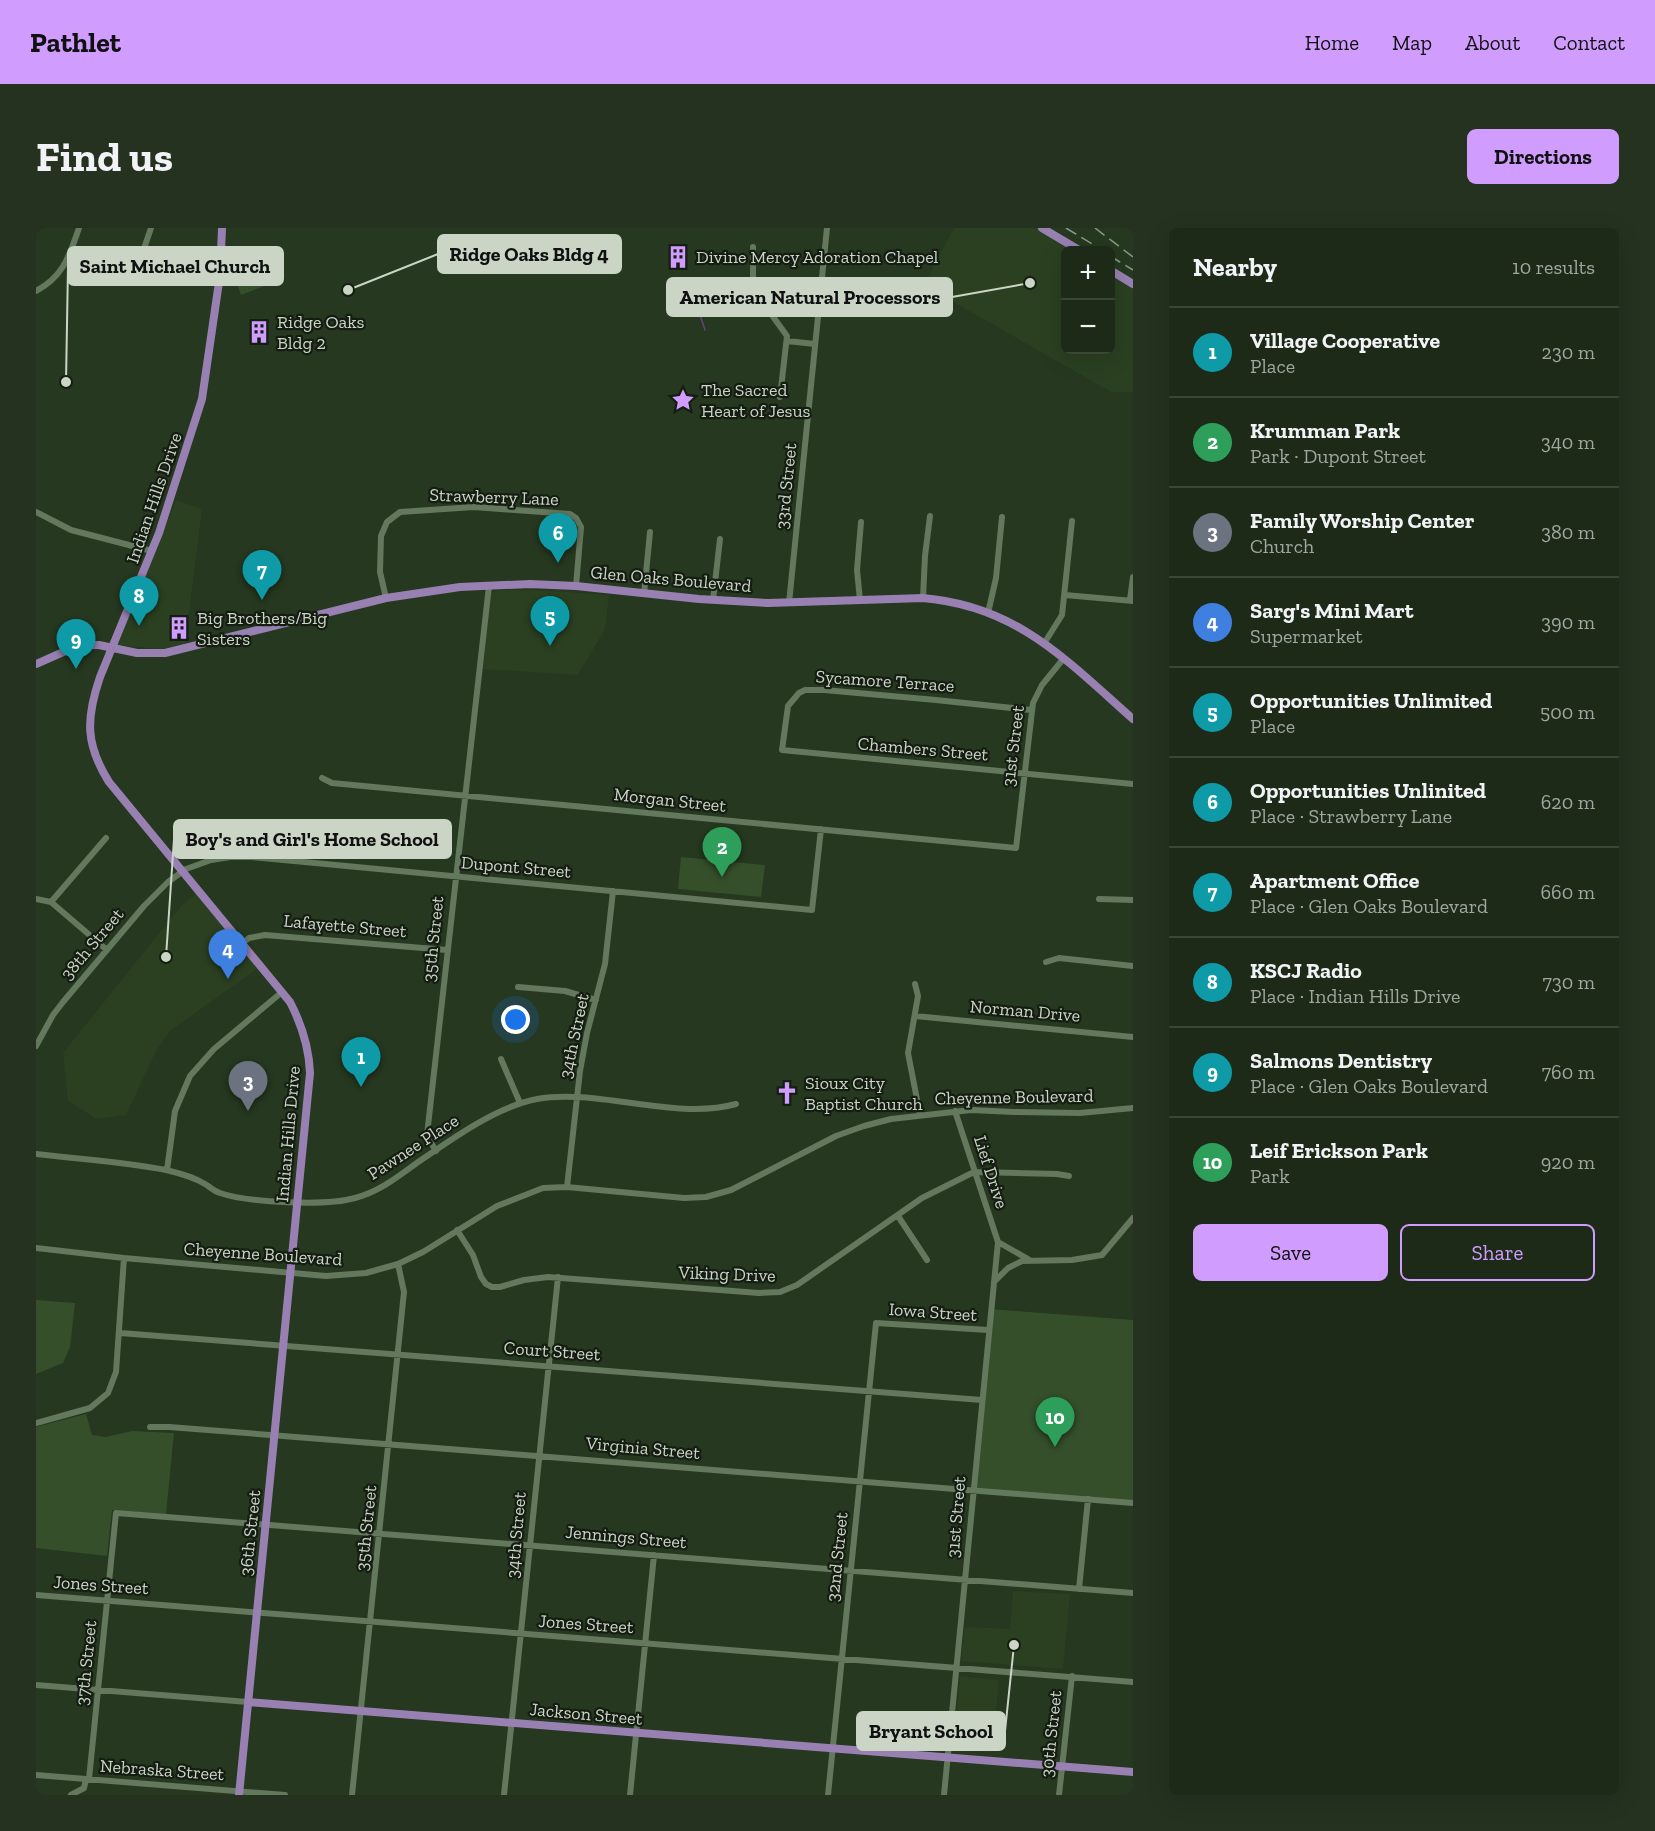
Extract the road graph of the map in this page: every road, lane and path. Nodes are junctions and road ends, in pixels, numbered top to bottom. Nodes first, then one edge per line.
1 (79, 228) edge
2 (151, 228) edge
3 (222, 228) edge
4 (827, 228) edge
5 (1042, 228) edge
6 (1072, 246) edge
7 (753, 247) dead end
8 (137, 269) dead end
9 (1115, 273) edge
10 (1133, 284) edge
11 (36, 291) edge
12 (787, 341) junction
13 (815, 344) junction
14 (780, 397) dead end
15 (36, 512) edge
16 (930, 516) dead end
17 (1002, 518) dead end
18 (1072, 521) dead end
19 (861, 522) dead end
20 (650, 532) dead end
21 (720, 539) dead end
22 (152, 551) junction
23 (1133, 577) edge
24 (489, 586) junction
25 (576, 586) junction
26 (644, 594) junction
27 (1065, 595) junction
28 (386, 598) junction
29 (923, 598) junction
30 (713, 600) junction
31 (860, 600) junction
32 (1131, 600) edge
33 (789, 603) junction
34 (988, 613) junction
35 (1045, 642) junction
36 (110, 647) junction
37 (1064, 658) junction
38 (36, 664) edge
39 (1031, 710) junction
40 (1133, 719) edge
41 (782, 750) joint
42 (1024, 773) junction
43 (322, 778) dead end
44 (1133, 784) edge
45 (464, 795) junction
46 (821, 830) junction
47 (106, 838) dead end
48 (1016, 848) joint
49 (183, 871) junction
50 (455, 876) junction
51 (613, 891) junction
52 (36, 899) edge
53 (1099, 899) dead end
54 (1133, 900) edge
55 (51, 902) junction
56 (243, 943) junction
57 (107, 950) junction
58 (447, 950) junction
59 (1046, 962) dead end
60 (1133, 966) edge
61 (915, 984) dead end
62 (518, 987) dead end
63 (282, 992) junction
64 (596, 1000) junction
65 (915, 1016) junction
66 (1133, 1037) edge
67 (36, 1046) edge
68 (501, 1059) dead end
69 (576, 1098) junction
70 (520, 1103) junction
71 (736, 1104) dead end
72 (1133, 1108) edge
73 (955, 1111) junction
74 (920, 1115) junction
75 (435, 1151) junction
76 (36, 1154) edge
77 (167, 1170) junction
78 (976, 1172) junction
79 (1069, 1176) dead end
80 (567, 1187) junction
81 (297, 1201) junction
82 (898, 1216) junction
83 (1133, 1218) edge
84 (457, 1230) junction
85 (998, 1242) junction
86 (36, 1248) edge
87 (124, 1258) junction
88 (927, 1260) dead end
89 (1031, 1260) junction
90 (398, 1264) junction
91 (291, 1273) junction
92 (558, 1277) junction
93 (994, 1282) junction
94 (876, 1323) joint
95 (988, 1330) junction
96 (120, 1333) junction
97 (284, 1346) junction
98 (399, 1354) junction
99 (548, 1366) junction
100 (868, 1393) junction
101 (982, 1400) junction
102 (36, 1423) edge
103 (150, 1427) dead end
104 (275, 1435) junction
105 (390, 1444) junction
106 (539, 1455) junction
107 (860, 1481) junction
108 (973, 1489) junction
109 (1088, 1499) junction
110 (1133, 1503) edge
111 (116, 1513) joint
112 (266, 1524) junction
113 (380, 1533) junction
114 (530, 1545) junction
115 (654, 1555) junction
116 (850, 1570) junction
117 (966, 1581) junction
118 (1079, 1589) junction
119 (1133, 1593) edge
120 (36, 1595) edge
121 (107, 1601) junction
122 (257, 1613) junction
123 (370, 1622) junction
124 (522, 1634) junction
125 (645, 1644) junction
126 (841, 1660) junction
127 (957, 1668) junction
128 (1072, 1676) junction
129 (1133, 1682) edge
130 (36, 1685) edge
131 (98, 1690) junction
132 (248, 1702) junction
133 (362, 1712) junction
134 (511, 1724) junction
135 (636, 1733) junction
136 (832, 1749) junction
137 (948, 1758) junction
138 (1062, 1767) junction
139 (1133, 1772) edge
140 (36, 1775) edge
141 (88, 1779) junction
142 (239, 1793) edge
143 (71, 1795) edge
144 (285, 1795) edge
145 (352, 1795) edge
146 (504, 1795) edge
147 (630, 1795) edge
148 (828, 1795) edge
149 (944, 1795) edge
150 (1059, 1795) edge

1 - 11 street
2 - 8 street
3 - 22 main road, Indian Hills Drive
4 - 13 street, 33rd Street
5 - 6 main road
7 - 12 street
9 - 10 main road
12 - 13 street
12 - 14 street
13 - 33 street, 33rd Street
15 - 22 street
16 - 29 street
17 - 34 street
18 - 27 street
19 - 31 street
20 - 26 street
21 - 30 street
22 - 36 main road, Indian Hills Drive
23 - 32 street
24 - 25 main road, Glen Oaks Boulevard
24 - 28 main road, Glen Oaks Boulevard
24 - 45 street, 35th Street
25 - 26 main road, Glen Oaks Boulevard
25 - 28 street, Strawberry Lane
26 - 30 main road, Glen Oaks Boulevard
27 - 32 street
27 - 35 street
28 - 36 main road, Glen Oaks Boulevard
29 - 31 main road, Glen Oaks Boulevard
29 - 34 main road, Glen Oaks Boulevard
30 - 33 main road, Glen Oaks Boulevard
31 - 33 main road, Glen Oaks Boulevard
34 - 35 main road, Glen Oaks Boulevard
35 - 37 main road, Glen Oaks Boulevard
36 - 38 main road, Glen Oaks Boulevard
36 - 49 main road, Indian Hills Drive
37 - 39 street, 31st Street
37 - 40 main road, Glen Oaks Boulevard
39 - 41 street, Sycamore Terrace
39 - 42 street, 31st Street
41 - 42 street, Chambers Street
42 - 44 street, Chambers Street
42 - 48 street, 31st Street
43 - 45 street, Morgan Street
45 - 46 street, Morgan Street
45 - 50 street, 35th Street
46 - 48 street, Morgan Street
46 - 51 street, Dupont Street
47 - 55 street
49 - 50 street, Dupont Street
49 - 56 main road, Indian Hills Drive
49 - 57 street, 38th Street
50 - 51 street, Dupont Street
50 - 58 street, 35th Street
51 - 64 street, 34th Street
52 - 55 street
53 - 54 street
55 - 57 street
56 - 58 street, Lafayette Street
56 - 63 main road, Indian Hills Drive
57 - 67 street, 38th Street
58 - 75 street, 35th Street
59 - 60 street
61 - 65 street
62 - 64 street
63 - 77 street
63 - 81 main road, Indian Hills Drive
64 - 69 street, 34th Street
65 - 66 street, Norman Drive
65 - 74 street
68 - 70 street
69 - 70 street, Pawnee Place
69 - 71 street, Pawnee Place
69 - 80 street, 34th Street
70 - 75 street, Pawnee Place
72 - 73 street, Cheyenne Boulevard
73 - 74 street, Cheyenne Boulevard
73 - 78 street, Lief Drive
74 - 80 street, Cheyenne Boulevard
75 - 81 street, Pawnee Place
76 - 77 street, Pawnee Place
77 - 81 street, Pawnee Place
78 - 79 street, Viking Drive
78 - 82 street, Viking Drive
78 - 85 street, Lief Drive
80 - 84 street, Cheyenne Boulevard
81 - 91 main road, Indian Hills Drive
82 - 88 street
82 - 92 street, Viking Drive
83 - 89 street
84 - 90 street, Cheyenne Boulevard
84 - 92 street, Viking Drive
85 - 89 street
85 - 93 street, 31st Street
86 - 87 street, Cheyenne Boulevard
87 - 91 street, Cheyenne Boulevard
87 - 96 street
89 - 93 street
90 - 91 street, Cheyenne Boulevard
90 - 98 street, 35th Street
91 - 97 main road, 36th Street
92 - 99 street, 34th Street
93 - 95 street, 31st Street
94 - 95 street, Iowa Street
94 - 100 street, 32nd Street
95 - 101 street, 31st Street
96 - 97 street, Court Street
96 - 102 street
97 - 98 street, Court Street
97 - 104 main road, 36th Street
98 - 99 street, Court Street
98 - 105 street, 35th Street
99 - 100 street, Court Street
99 - 106 street, 34th Street
100 - 101 street, Court Street
100 - 107 street, 32nd Street
101 - 108 street, 31st Street
103 - 104 street, Virginia Street
104 - 105 street, Virginia Street
104 - 112 main road, 36th Street
105 - 106 street, Virginia Street
105 - 113 street, 35th Street
106 - 107 street, Virginia Street
106 - 114 street, 34th Street
107 - 108 street, Virginia Street
107 - 116 street, 32nd Street
108 - 109 street, Virginia Street
108 - 117 street, 31st Street
109 - 110 street, Virginia Street
109 - 118 street
111 - 112 street, Jennings Street
111 - 121 street, 37th Street
112 - 113 street, Jennings Street
112 - 122 main road, 36th Street
113 - 114 street, Jennings Street
113 - 123 street, 35th Street
114 - 115 street, Jennings Street
114 - 124 street, 34th Street
115 - 116 street, Jennings Street
115 - 125 street
116 - 117 street, Jennings Street
116 - 126 street, 32nd Street
117 - 118 street, Jennings Street
117 - 127 street, 31st Street
118 - 119 street, Jennings Street
120 - 121 street, Jones Street
121 - 122 street, Jones Street
121 - 131 street, 37th Street
122 - 123 street, Jones Street
122 - 132 main road, 36th Street
123 - 124 street, Jones Street
123 - 133 street, 35th Street
124 - 125 street, Jones Street
124 - 134 street, 34th Street
125 - 126 street, Jones Street
125 - 135 street
126 - 127 street, Jones Street
126 - 136 street, 32nd Street
127 - 128 street, Jones Street
127 - 137 street, 31st Street
128 - 129 street, Jones Street
128 - 138 street, 30th Street
130 - 131 street, Jackson Street
131 - 132 street, Jackson Street
131 - 141 street, 37th Street
132 - 133 main road, Jackson Street
132 - 142 main road, 36th Street
133 - 134 main road, Jackson Street
133 - 145 street, 35th Street
134 - 135 main road, Jackson Street
134 - 146 street, 34th Street
135 - 136 main road, Jackson Street
135 - 147 street
136 - 137 main road, Jackson Street
136 - 148 street, 32nd Street
137 - 138 main road, Jackson Street
137 - 149 street, 31st Street
138 - 139 main road, Jackson Street
138 - 150 street, 30th Street
140 - 141 street, Nebraska Street
141 - 142 street, Nebraska Street
141 - 143 street
142 - 144 street, Nebraska Street

